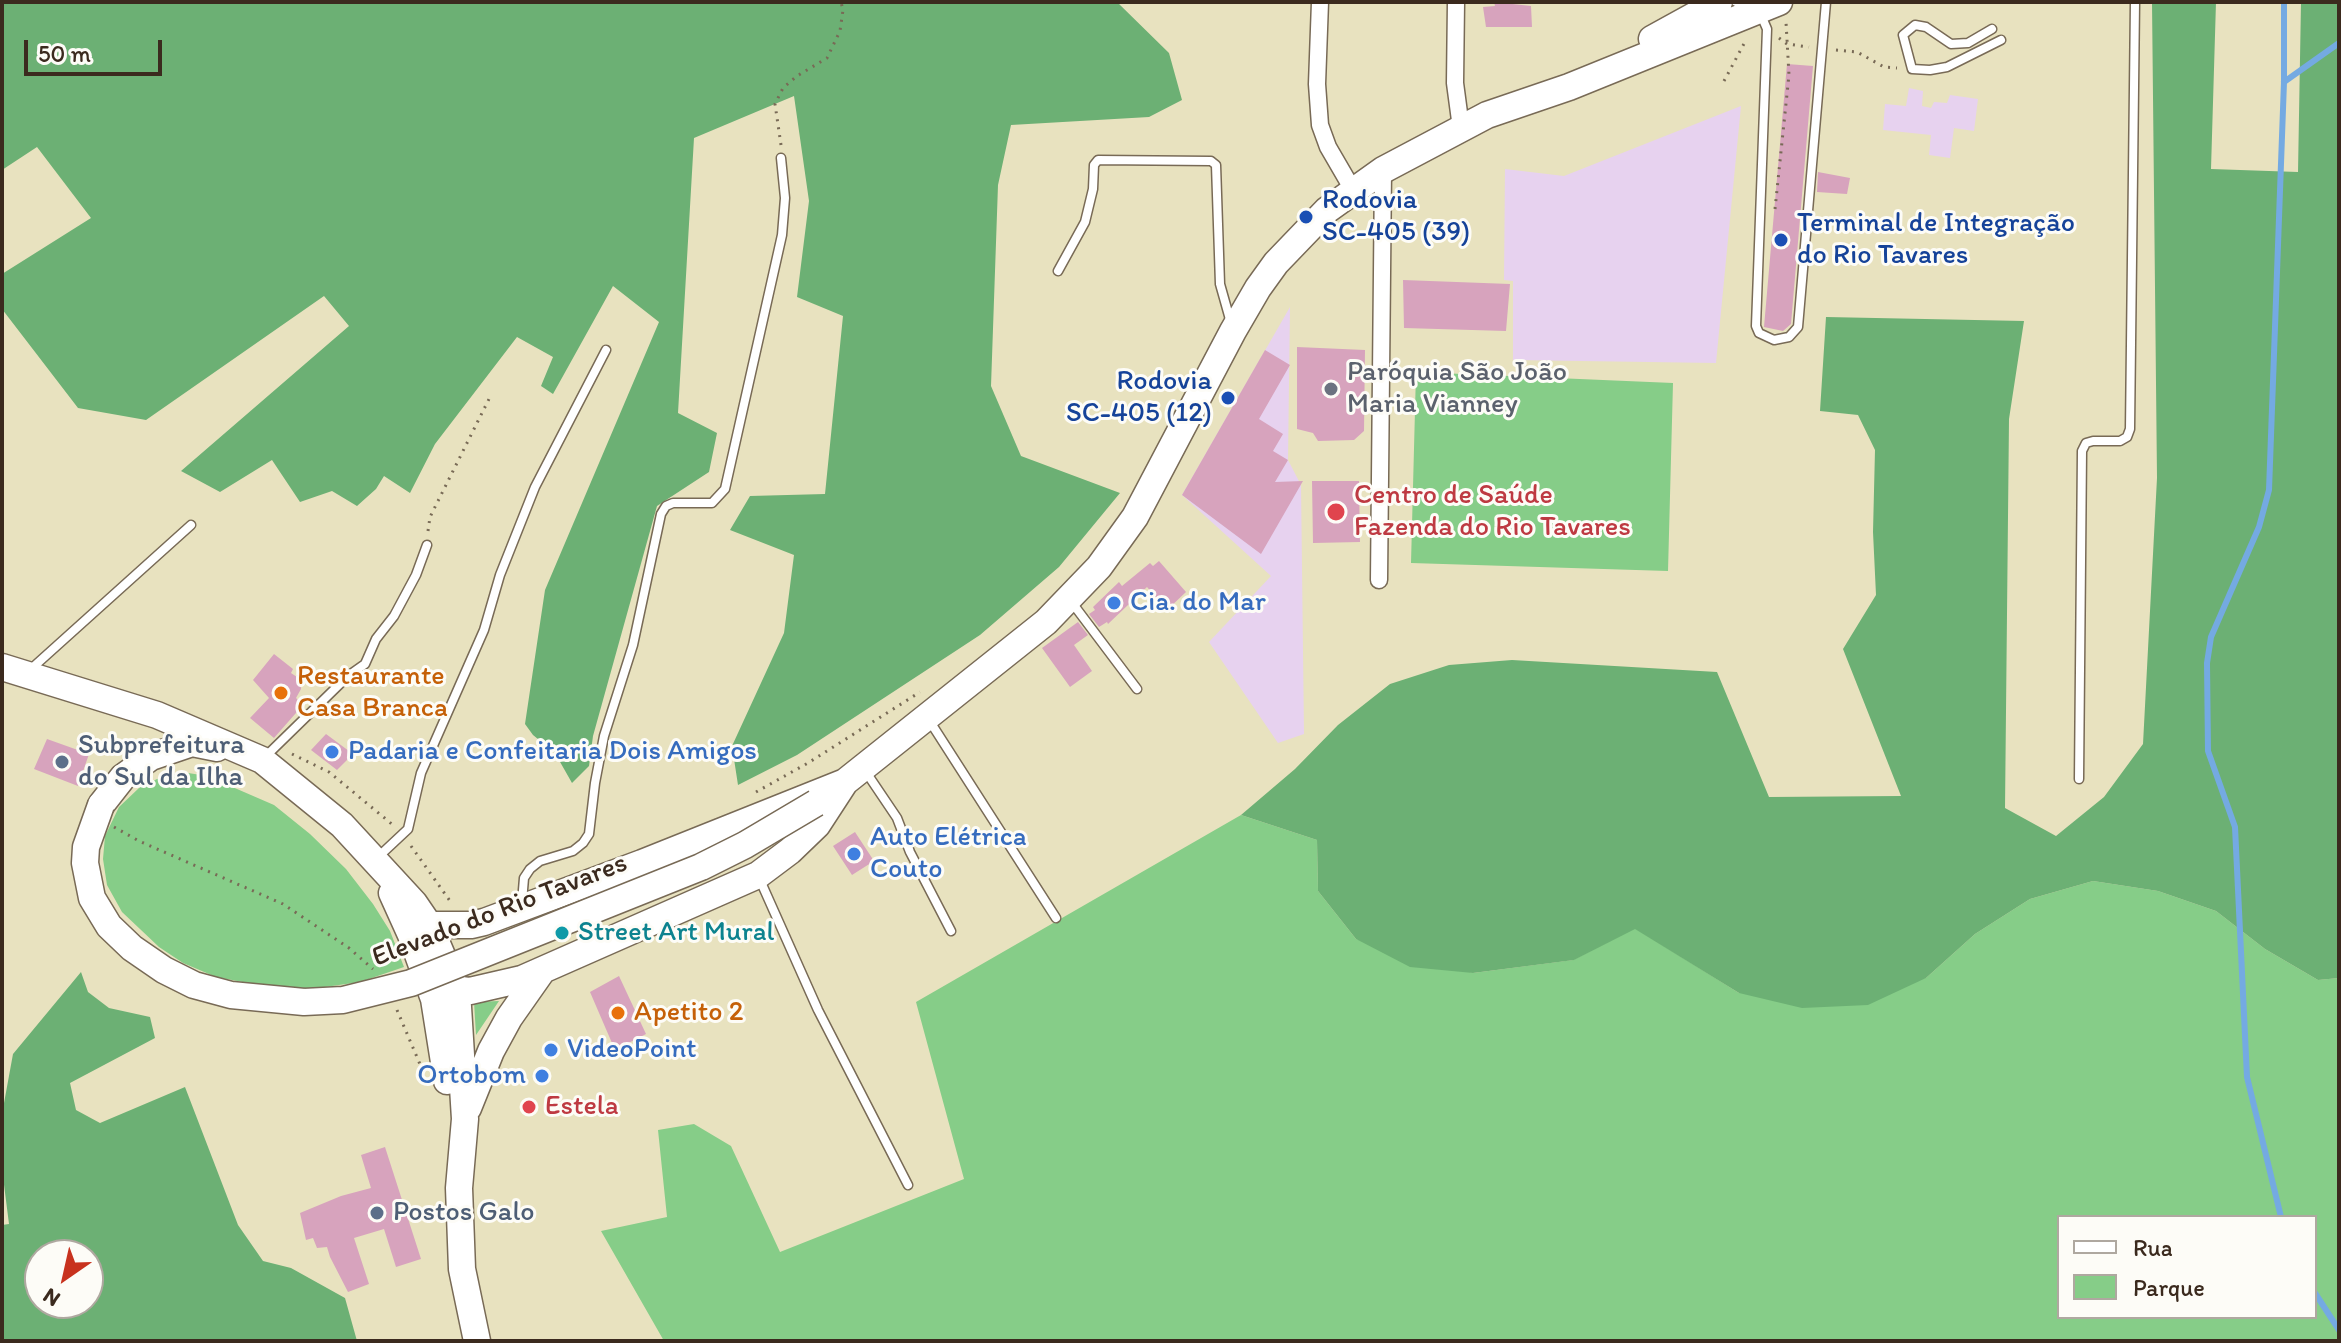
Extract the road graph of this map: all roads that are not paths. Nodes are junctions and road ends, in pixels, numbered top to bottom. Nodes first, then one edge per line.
1 (1320, 2) edge
2 (1456, 2) edge
3 (1719, 2) edge
4 (1826, 2) edge
5 (2135, 2) edge
6 (1687, 10) edge
7 (1765, 12) edge
8 (1992, 29) dead end
9 (2001, 40) dead end
10 (1569, 87) junction
11 (1461, 128) junction
12 (781, 158) road end
13 (1383, 170) junction
14 (1353, 190) junction
15 (1058, 271) dead end
16 (1233, 331) junction
17 (606, 350) dead end
18 (191, 525) dead end
19 (427, 545) road end
20 (1379, 580) dead end
21 (1069, 600) junction
22 (14, 671) edge
23 (1137, 689) dead end
24 (928, 717) junction
25 (255, 756) junction
26 (854, 775) junction
27 (2079, 779) dead end
28 (375, 860) junction
29 (758, 875) junction
30 (522, 907) junction
31 (1056, 918) dead end
32 (429, 925) junction
33 (951, 931) dead end
34 (542, 971) junction
35 (427, 981) junction
36 (457, 991) junction
37 (465, 1119) junction
38 (908, 1185) dead end
39 (459, 1188) junction
40 (477, 1341) edge

1 - 14 street
2 - 11 street
3 - 6 main road
4 - 7 lane
5 - 27 lane
6 - 10 main road
7 - 10 main road
8 - 9 lane
10 - 11 main road
11 - 13 main road
12 - 30 lane
13 - 14 main road
13 - 20 street
14 - 16 main road
15 - 16 lane
16 - 21 main road
17 - 28 lane
18 - 22 lane
19 - 25 lane
21 - 23 lane
21 - 24 main road
22 - 25 main road
24 - 26 main road
24 - 31 lane
25 - 26 main road, Elevado do Rio Tavares, bridge
25 - 28 main road
26 - 29 main road
26 - 30 main road
26 - 33 lane
28 - 32 main road
28 - 35 main road
29 - 34 main road
29 - 38 lane
30 - 32 main road
32 - 36 main road
34 - 36 main road
34 - 37 main road
35 - 36 main road
35 - 39 main road
36 - 37 main road
37 - 39 main road
39 - 40 main road

